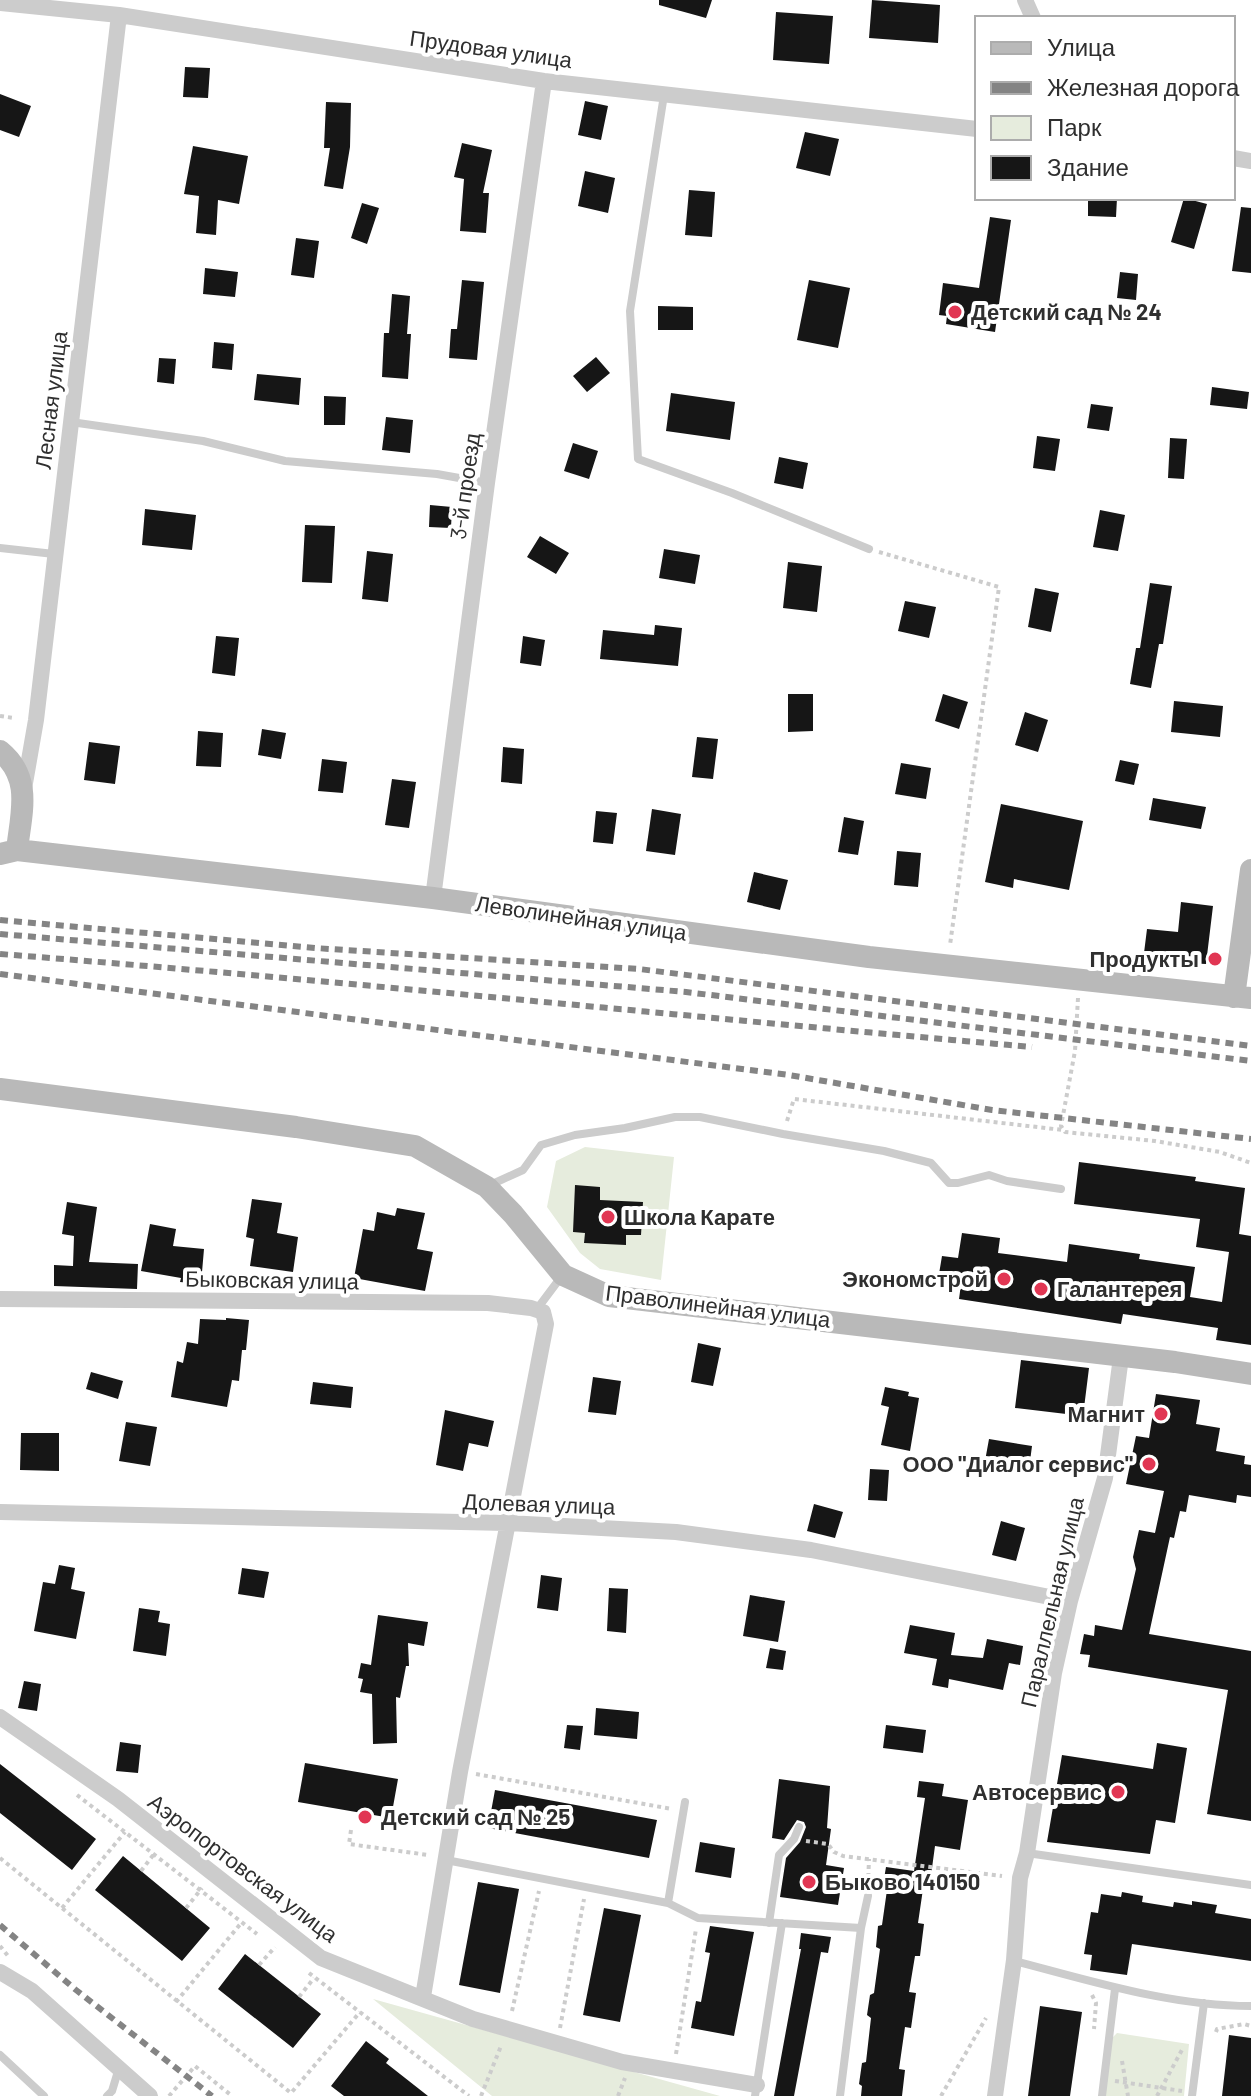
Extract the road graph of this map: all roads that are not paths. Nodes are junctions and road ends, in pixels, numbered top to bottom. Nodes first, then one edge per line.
1 (0, 3) edge
2 (120, 8) edge
3 (544, 81) junction
4 (665, 93) junction
5 (975, 129) edge
6 (70, 422) junction
7 (487, 483) junction
8 (0, 548) edge
9 (869, 549) road end
10 (54, 554) junction
11 (0, 751) edge
12 (24, 789) junction
13 (8, 852) edge
14 (1251, 870) edge
15 (433, 898) junction
16 (1242, 997) edge
17 (0, 1089) edge
18 (487, 1187) junction
19 (1061, 1189) dead end
20 (563, 1275) junction
21 (0, 1299) edge
22 (540, 1310) junction
23 (1121, 1357) junction
24 (1251, 1374) edge
25 (0, 1512) edge
26 (507, 1523) junction
27 (1070, 1601) junction
28 (0, 1717) edge
29 (683, 1806) road end
30 (799, 1827) dead end
31 (1027, 1853) junction
32 (446, 1860) junction
33 (1251, 1885) edge
34 (868, 1896) road end
35 (668, 1903) junction
36 (769, 1923) junction
37 (782, 1923) junction
38 (861, 1928) junction
39 (1014, 1960) junction
40 (0, 1972) edge
41 (1115, 1989) junction
42 (423, 1997) junction
43 (1204, 2003) junction
44 (1251, 2006) edge
45 (0, 2055) edge
46 (119, 2068) junction
47 (756, 2091) edge
48 (1192, 2094) edge
49 (44, 2096) edge
50 (107, 2096) edge
51 (150, 2096) edge
52 (840, 2096) edge
53 (995, 2096) edge
54 (1102, 2096) edge

1 - 2 street, Прудовая улица
2 - 3 street, Прудовая улица
2 - 6 street, Лесная улица
3 - 4 street, Прудовая улица
3 - 7 street, 3-й проезд
4 - 5 street, Прудовая улица
4 - 9 lane
6 - 7 lane
6 - 10 street, Лесная улица
7 - 15 street, 3-й проезд
8 - 10 lane
10 - 12 street, Лесная улица
11 - 12 main road
12 - 13 main road, Леволинейная улица
13 - 15 main road, Леволинейная улица
14 - 16 main road
15 - 16 main road, Леволинейная улица
17 - 18 main road, Праволинейная улица
18 - 19 lane
18 - 20 main road, Праволинейная улица
20 - 22 lane
20 - 23 main road, Праволинейная улица
21 - 22 street, Быковская улица
22 - 26 street
23 - 24 main road, Праволинейная улица
23 - 27 street, Параллельная улица
25 - 26 street, Долевая улица
26 - 27 street, Долевая улица
26 - 32 street
27 - 31 street, Параллельная улица
28 - 42 street, Аэропортовская улица
29 - 35 lane
30 - 36 lane
31 - 33 lane
31 - 39 street, Параллельная улица
32 - 35 lane
32 - 42 street
34 - 38 lane
35 - 36 lane
36 - 37 lane
37 - 38 lane
37 - 47 lane
38 - 52 lane
39 - 41 lane
39 - 53 street, Параллельная улица
40 - 46 street
41 - 43 lane
41 - 54 lane
42 - 47 street, Аэропортовская улица
43 - 44 lane
43 - 48 lane
45 - 49 lane
46 - 50 lane
46 - 51 street

